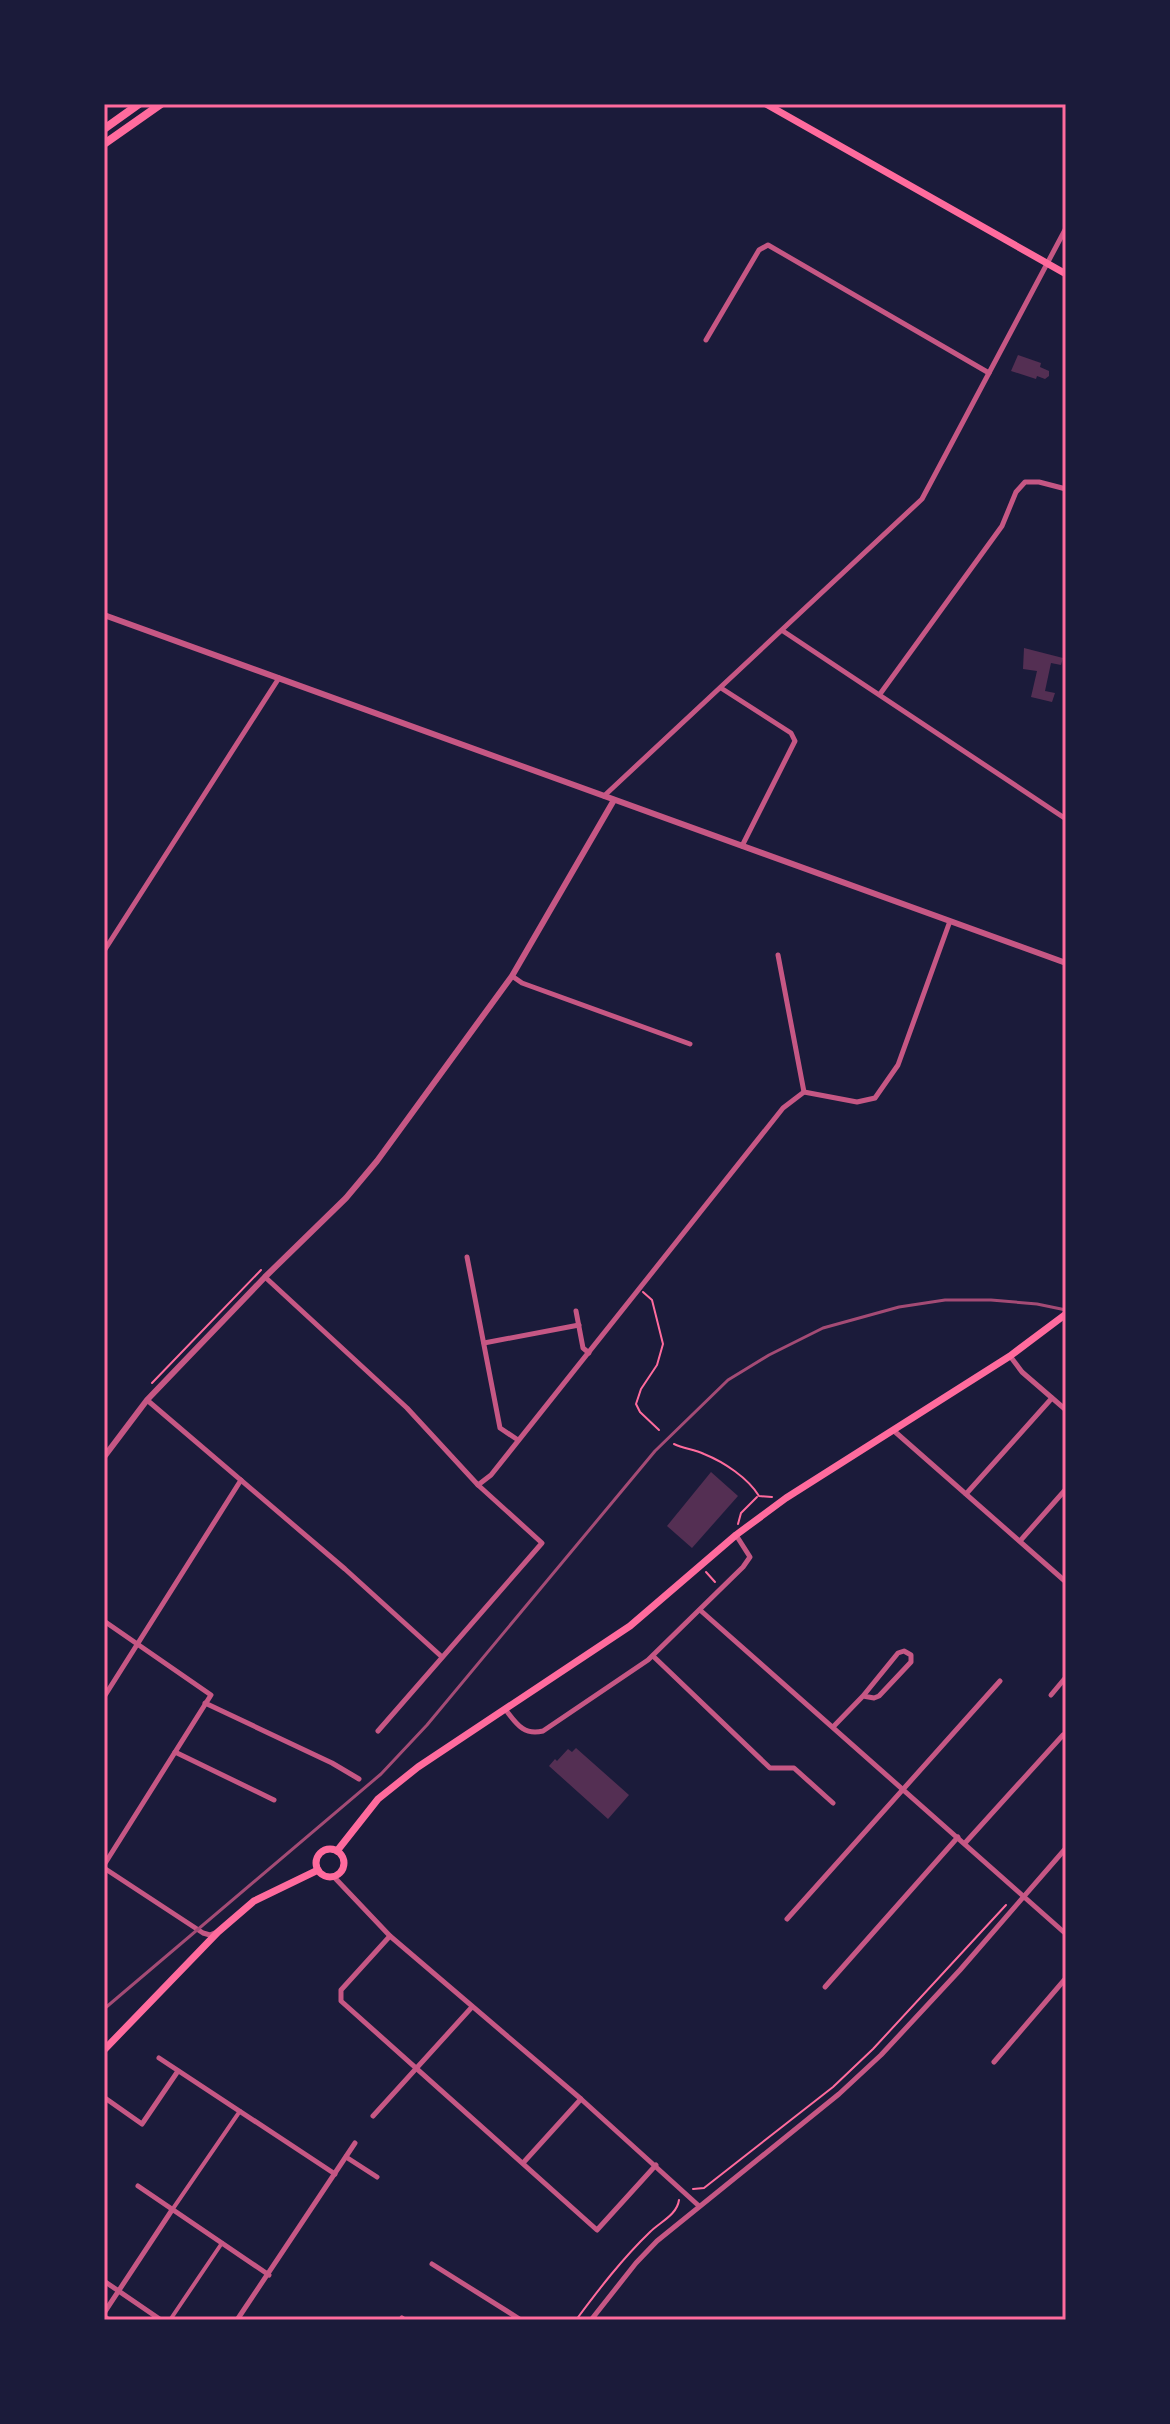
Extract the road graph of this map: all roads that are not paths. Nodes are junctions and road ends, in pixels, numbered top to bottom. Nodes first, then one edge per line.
1 (139, 104) edge
2 (161, 104) edge
3 (766, 104) edge
4 (104, 129) edge
5 (104, 144) edge
6 (1066, 228) edge
7 (1046, 264) junction
8 (1066, 274) edge
9 (706, 340) dead end
10 (989, 373) junction
11 (1066, 489) edge
12 (104, 615) edge
13 (783, 631) junction
14 (279, 678) junction
15 (721, 688) junction
16 (880, 694) junction
17 (604, 796) junction
18 (614, 800) junction
19 (1066, 819) edge
20 (742, 846) junction
21 (950, 921) junction
22 (104, 951) edge
23 (778, 955) dead end
24 (1066, 963) edge
25 (512, 976) junction
26 (690, 1044) dead end
27 (804, 1092) junction
28 (467, 1257) dead end
29 (265, 1277) junction
30 (576, 1311) dead end
31 (1066, 1314) edge
32 (579, 1325) junction
33 (484, 1343) junction
34 (589, 1353) junction
35 (1010, 1356) junction
36 (1052, 1398) junction
37 (147, 1400) junction
38 (1066, 1410) edge
39 (893, 1430) junction
40 (518, 1440) junction
41 (104, 1457) edge
42 (241, 1480) junction
43 (478, 1485) junction
44 (1066, 1489) edge
45 (966, 1494) junction
46 (736, 1535) junction
47 (1020, 1541) junction
48 (1066, 1582) edge
49 (700, 1610) junction
50 (104, 1621) edge
51 (138, 1643) junction
52 (653, 1656) junction
53 (442, 1657) junction
54 (1066, 1677) edge
55 (1000, 1681) dead end
56 (1051, 1695) dead end
57 (863, 1696) junction
58 (104, 1697) edge
59 (205, 1703) junction
60 (505, 1709) junction
61 (833, 1727) junction
62 (378, 1731) dead end
63 (1063, 1735) dead end
64 (175, 1752) junction
65 (359, 1779) dead end
66 (903, 1789) junction
67 (274, 1800) dead end
68 (833, 1803) dead end
69 (958, 1837) junction
70 (965, 1843) junction
71 (1066, 1848) edge
72 (337, 1851) junction
73 (104, 1866) edge
74 (318, 1870) junction
75 (334, 1877) junction
76 (1022, 1894) junction
77 (787, 1919) dead end
78 (218, 1932) junction
79 (1066, 1934) edge
80 (390, 1936) junction
81 (1066, 1978) edge
82 (825, 1987) dead end
83 (472, 2006) junction
84 (104, 2050) edge
85 (159, 2058) dead end
86 (994, 2062) dead end
87 (417, 2068) junction
88 (178, 2071) junction
89 (105, 2098) edge
90 (581, 2099) junction
91 (240, 2111) junction
92 (373, 2116) dead end
93 (355, 2143) dead end
94 (346, 2157) junction
95 (523, 2163) junction
96 (656, 2165) junction
97 (335, 2174) junction
98 (377, 2177) dead end
99 (138, 2186) dead end
100 (699, 2206) junction
101 (172, 2210) junction
102 (222, 2243) junction
103 (432, 2264) dead end
104 (269, 2275) junction
105 (104, 2281) edge
106 (119, 2291) junction
107 (105, 2317) edge
108 (161, 2320) edge
109 (170, 2320) edge
110 (237, 2320) edge
111 (521, 2320) edge
112 (591, 2320) edge

1 - 4 highway
2 - 5 highway
3 - 7 main road
6 - 7 street
7 - 8 main road
7 - 10 street
9 - 10 street
10 - 13 street
11 - 16 street
12 - 14 street
13 - 15 street
13 - 16 street
14 - 17 street
14 - 22 street
15 - 17 street
15 - 20 street
16 - 19 street
17 - 18 street
18 - 20 street
18 - 25 street
20 - 21 street
21 - 24 street
21 - 27 street
23 - 27 street
25 - 26 street
25 - 29 street
27 - 34 street
28 - 33 street
29 - 37 street
29 - 43 street
30 - 32 street
31 - 35 main road
32 - 33 street
32 - 34 street
33 - 40 street
34 - 40 street
35 - 36 street
35 - 39 main road
36 - 38 street
36 - 45 street
37 - 41 street
37 - 42 street
39 - 45 street
39 - 46 main road
40 - 43 street
42 - 51 street
42 - 53 street
43 - 53 street
44 - 47 street
45 - 47 street
46 - 49 street
46 - 60 main road
47 - 48 street
49 - 52 street
49 - 61 street
50 - 51 street
51 - 58 street
51 - 59 street
52 - 60 street
52 - 68 street
53 - 62 street
54 - 56 street
55 - 66 street
57 - 57 street
57 - 61 street
59 - 64 street
59 - 65 street
60 - 72 main road
61 - 66 street
63 - 70 street
64 - 67 street
64 - 73 street
66 - 69 street
66 - 77 street
69 - 70 street
69 - 82 street
70 - 76 street
71 - 76 street
72 - 74 main road
72 - 75 main road
73 - 78 street
74 - 75 main road
74 - 78 main road
75 - 80 street
76 - 79 street
76 - 100 street
78 - 84 main road
80 - 83 street
80 - 87 street
81 - 86 street
83 - 87 street
83 - 90 street
85 - 88 street
87 - 92 street
87 - 95 street
88 - 89 street
88 - 91 street
90 - 95 street
90 - 96 street
91 - 97 street
91 - 101 street
93 - 94 street
94 - 97 street
94 - 98 street
95 - 96 street
96 - 100 street
97 - 104 street
99 - 101 street
100 - 112 street
101 - 102 street
101 - 106 street
102 - 104 street
102 - 109 street
103 - 111 street
104 - 110 street
105 - 106 street
106 - 107 street
106 - 108 street

